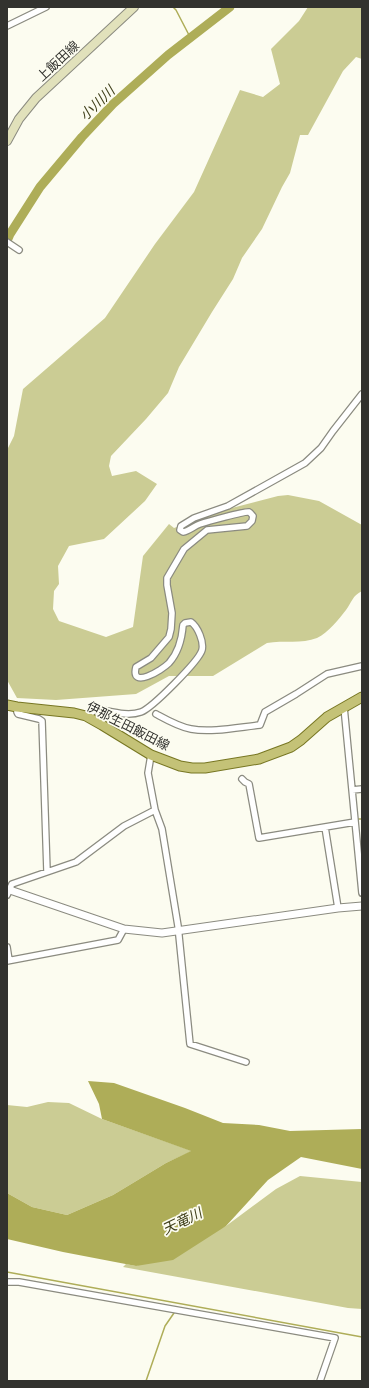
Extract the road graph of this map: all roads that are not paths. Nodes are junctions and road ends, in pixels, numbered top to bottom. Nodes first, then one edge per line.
1 (46, 7) edge
2 (134, 7) edge
3 (7, 26) edge
4 (8, 138) edge
5 (7, 242) edge
6 (18, 249) dead end
7 (362, 394) edge
8 (362, 666) edge
9 (362, 697) edge
10 (7, 705) edge
11 (344, 707) junction
12 (17, 708) junction
13 (91, 712) dead end
14 (156, 714) dead end
15 (151, 755) junction
16 (242, 779) dead end
17 (352, 790) junction
18 (362, 790) edge
19 (155, 810) junction
20 (355, 822) junction
21 (325, 827) junction
22 (47, 871) junction
23 (8, 891) edge
24 (362, 893) edge
25 (362, 906) edge
26 (338, 908) junction
27 (124, 929) junction
28 (179, 930) junction
29 (7, 947) edge
30 (8, 960) edge
31 (246, 1062) dead end
32 (7, 1282) edge
33 (320, 1381) edge

1 - 3 street
2 - 4 main road, 上飯田線
5 - 6 street
7 - 13 street
8 - 14 street
9 - 11 main road, 伊那生田飯田線
10 - 12 main road, 伊那生田飯田線
11 - 15 main road, 伊那生田飯田線
11 - 17 street
12 - 15 main road, 伊那生田飯田線
12 - 22 street
15 - 19 street
16 - 21 street
17 - 18 street
17 - 20 street
19 - 22 street
19 - 28 street
20 - 21 street
20 - 24 street
21 - 26 street
22 - 23 street
23 - 27 street
25 - 26 street
26 - 28 street
27 - 28 street
27 - 30 street
28 - 31 street
29 - 30 street
32 - 33 street

